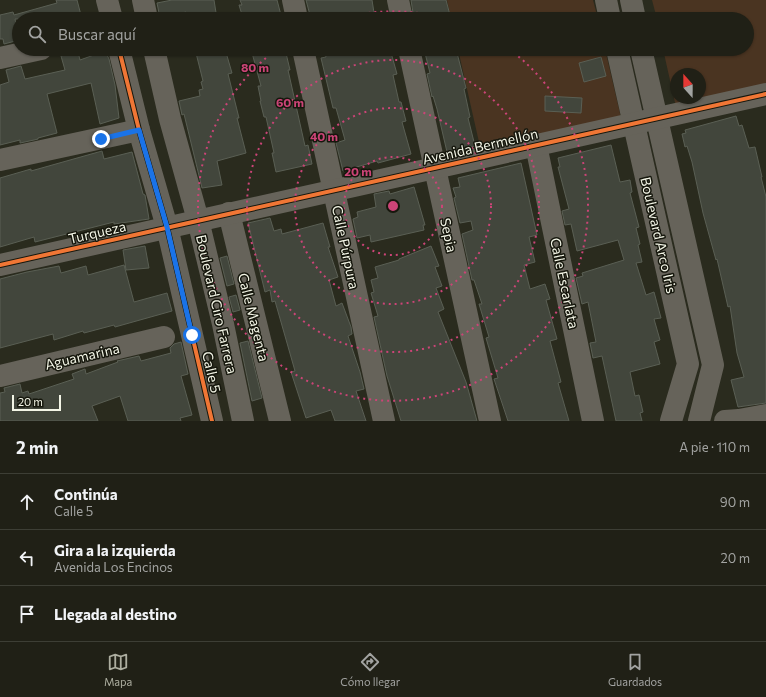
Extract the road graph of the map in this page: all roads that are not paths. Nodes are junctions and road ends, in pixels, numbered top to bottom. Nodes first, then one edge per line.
1 (107, 0) edge
2 (143, 0) edge
3 (293, 0) edge
4 (398, 0) edge
5 (606, 0) edge
6 (631, 0) edge
7 (110, 12) edge
8 (146, 12) edge
9 (296, 12) edge
10 (401, 12) edge
11 (609, 12) edge
12 (634, 12) edge
13 (12, 55) edge
14 (121, 56) edge
15 (156, 56) edge
16 (305, 56) edge
17 (410, 56) edge
18 (619, 56) edge
19 (644, 56) edge
20 (0, 58) edge
21 (766, 95) edge
22 (657, 118) junction
23 (634, 123) junction
24 (139, 130) junction
25 (536, 145) junction
26 (0, 160) edge
27 (434, 168) junction
28 (334, 190) junction
29 (230, 213) junction
30 (198, 220) junction
31 (167, 227) junction
32 (0, 264) edge
33 (164, 337) dead end
34 (0, 376) edge
35 (766, 415) edge
36 (212, 421) edge
37 (243, 421) edge
38 (280, 421) edge
39 (384, 421) edge
40 (490, 421) edge
41 (594, 421) edge
42 (671, 421) edge
43 (699, 421) edge
44 (724, 421) edge
45 (739, 421) edge

1 - 7 street
2 - 8 street
3 - 9 street
4 - 10 street
5 - 11 street
6 - 12 street
13 - 20 street
14 - 24 street, Calle 5
15 - 30 street, Boulevard Ciro Farrera
16 - 28 street, Calle Púrpura
17 - 27 street, Sepia
18 - 23 street, Boulevard Arco Iris
19 - 22 street, Boulevard Arco Iris
21 - 22 street, Avenida Bermellón
22 - 23 street, Avenida Bermellón
22 - 43 street, Boulevard Arco Iris
23 - 25 street, Avenida Bermellón
23 - 42 street, Boulevard Arco Iris
24 - 26 street
24 - 31 street, Calle 5
25 - 27 street, Avenida Bermellón
25 - 41 street, Calle Escarlata
27 - 28 street, Avenida Bermellón
27 - 40 street, Sepia
28 - 29 street, Avenida Bermellón
28 - 39 street, Calle Púrpura
29 - 30 street, Avenida Bermellón
29 - 38 street, Calle Magenta
30 - 31 street, Turqueza
30 - 37 street, Boulevard Ciro Farrera
31 - 32 street, Turqueza
31 - 36 street, Calle 5
33 - 34 street, Aguamarina
35 - 45 street
44 - 45 street

